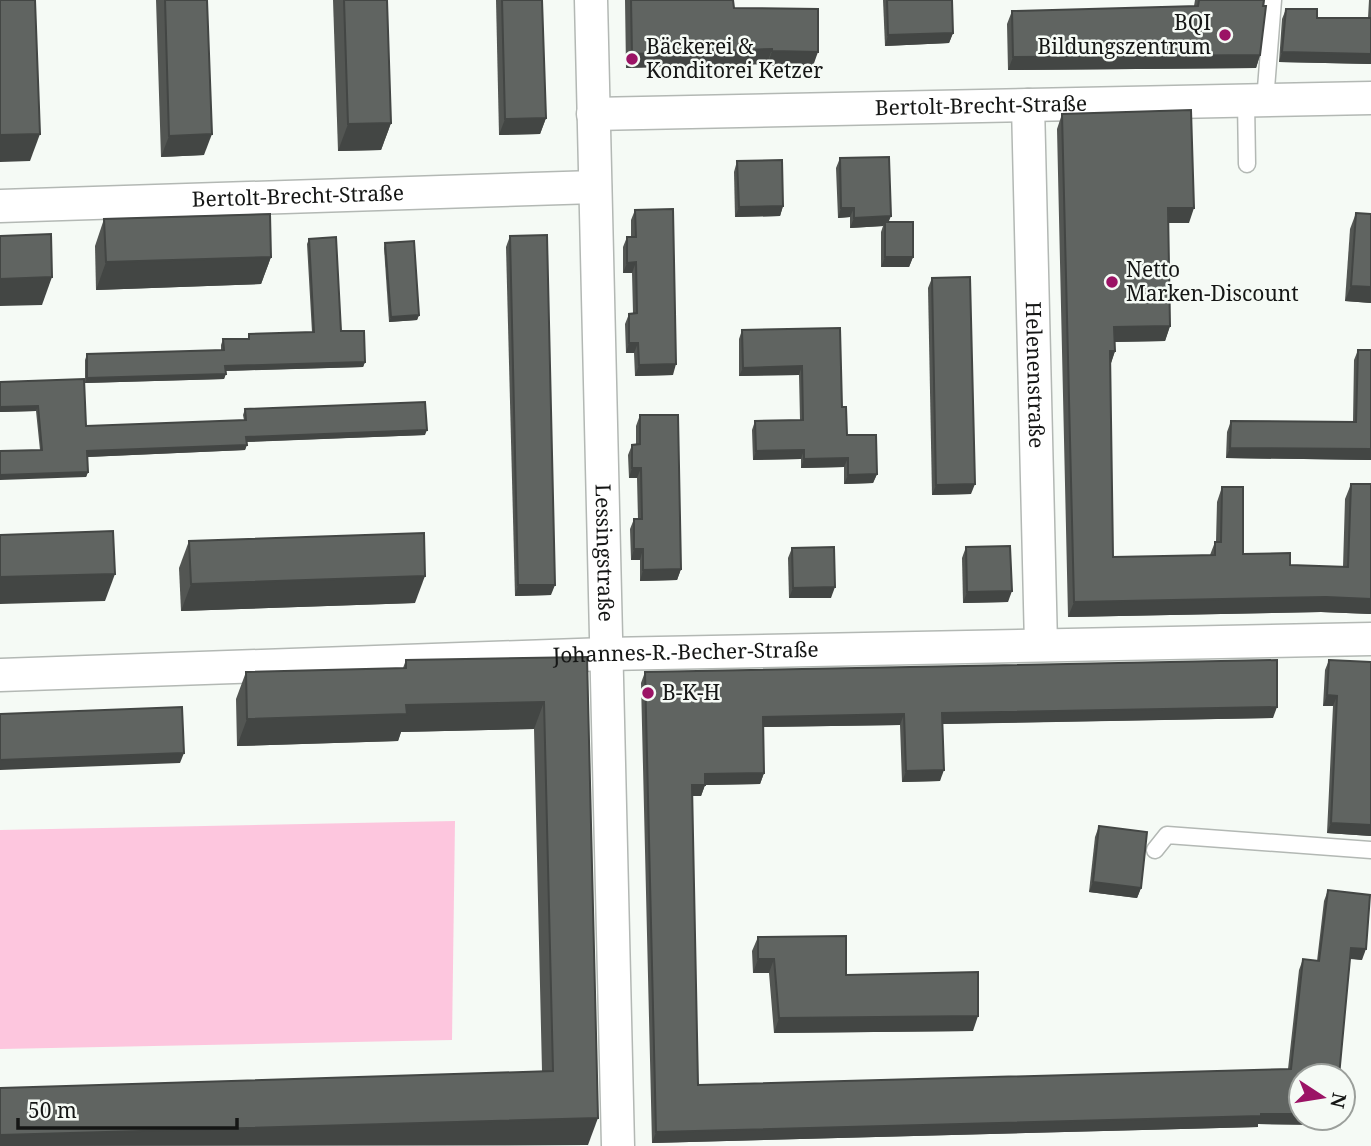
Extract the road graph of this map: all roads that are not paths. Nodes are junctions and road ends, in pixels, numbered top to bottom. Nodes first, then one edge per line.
1 (591, 0) edge
2 (1273, 0) edge
3 (1371, 98) edge
4 (1256, 101) junction
5 (1028, 105) junction
6 (593, 114) junction
7 (1247, 164) dead end
8 (595, 187) junction
9 (0, 206) edge
10 (1371, 639) edge
11 (1041, 645) junction
12 (606, 654) junction
13 (0, 675) edge
14 (1155, 850) dead end
15 (1371, 850) edge
16 (618, 1146) edge

1 - 6 street, Lessingstraße
2 - 4 lane
3 - 4 street, Bertolt-Brecht-Straße
4 - 5 street, Bertolt-Brecht-Straße
4 - 7 lane
5 - 6 street, Bertolt-Brecht-Straße
5 - 11 street, Helenenstraße
6 - 8 street, Lessingstraße
8 - 9 street, Bertolt-Brecht-Straße
8 - 12 street, Lessingstraße
10 - 11 street, Johannes-R.-Becher-Straße
11 - 12 street, Johannes-R.-Becher-Straße
12 - 13 street, Johannes-R.-Becher-Straße
12 - 16 street, Lessingstraße
14 - 15 lane

